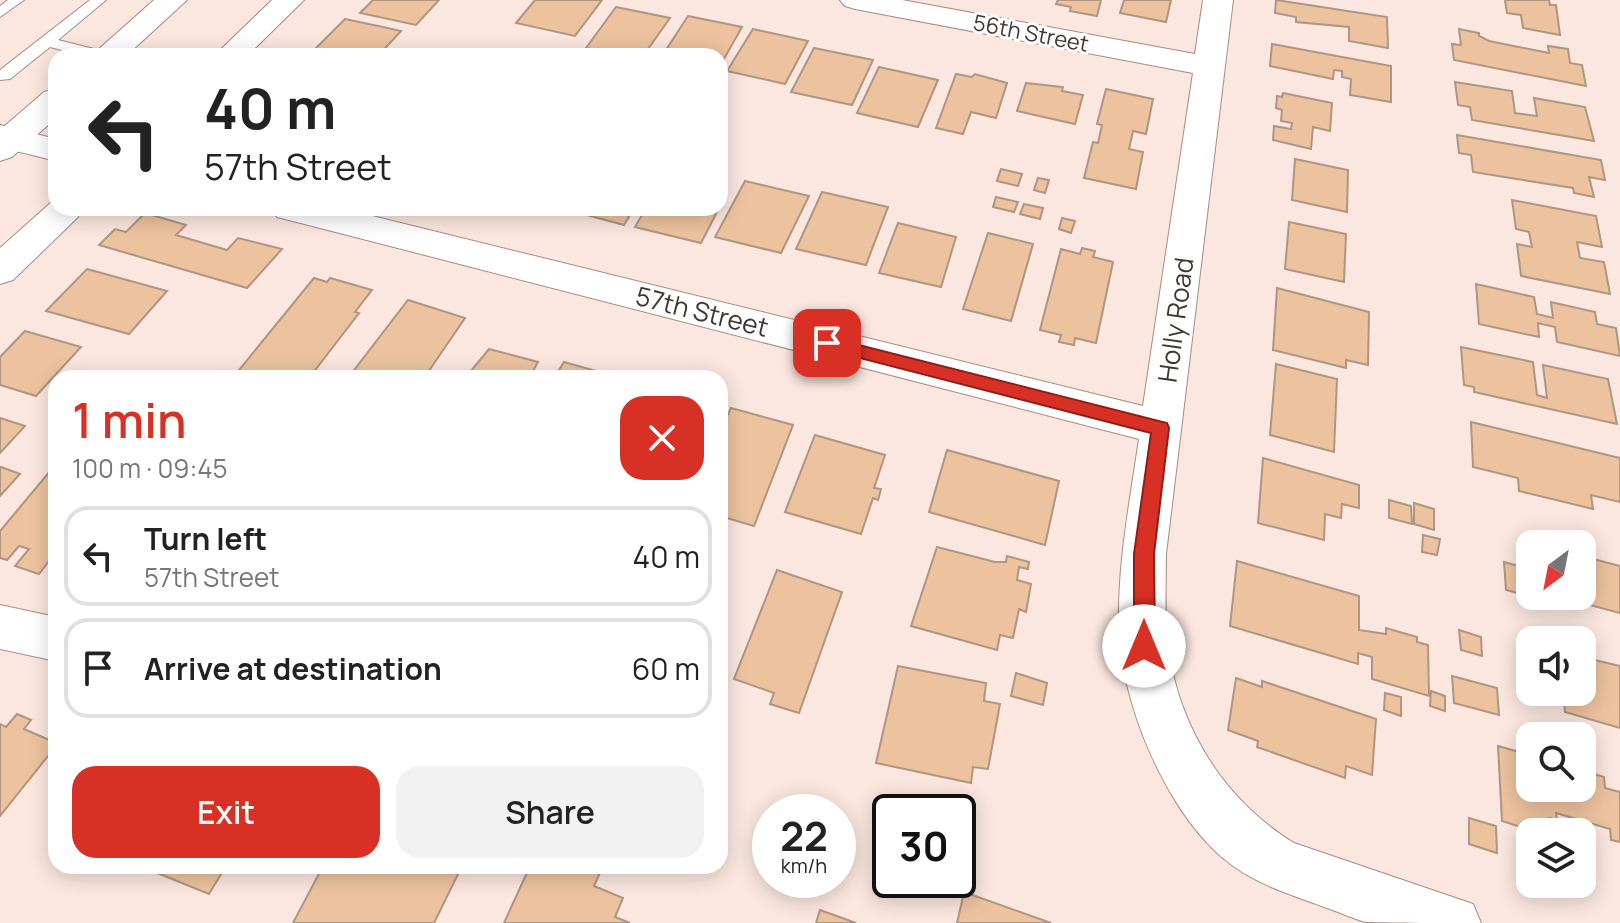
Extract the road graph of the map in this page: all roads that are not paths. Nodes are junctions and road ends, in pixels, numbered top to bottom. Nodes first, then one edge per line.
1 (17, 0) edge
2 (99, 0) edge
3 (172, 0) edge
4 (289, 0) edge
5 (855, 0) edge
6 (1218, 0) edge
7 (0, 13) edge
8 (47, 42) junction
9 (72, 48) edge
10 (115, 48) edge
11 (238, 48) edge
12 (1207, 66) junction
13 (0, 75) edge
14 (48, 106) edge
15 (4, 141) edge
16 (48, 149) edge
17 (57, 216) edge
18 (321, 216) edge
19 (0, 270) edge
20 (1161, 428) junction
21 (0, 627) edge
22 (48, 637) edge
23 (1454, 923) edge

1 - 7 lane
2 - 8 lane
3 - 10 highway
4 - 11 street
5 - 12 street, 56th Street
6 - 12 street, Holly Road
8 - 9 lane
8 - 13 lane
12 - 20 street, Holly Road
14 - 15 highway
15 - 16 street
17 - 19 street
18 - 20 street, 57th Street
20 - 23 street, Holly Road
21 - 22 street

